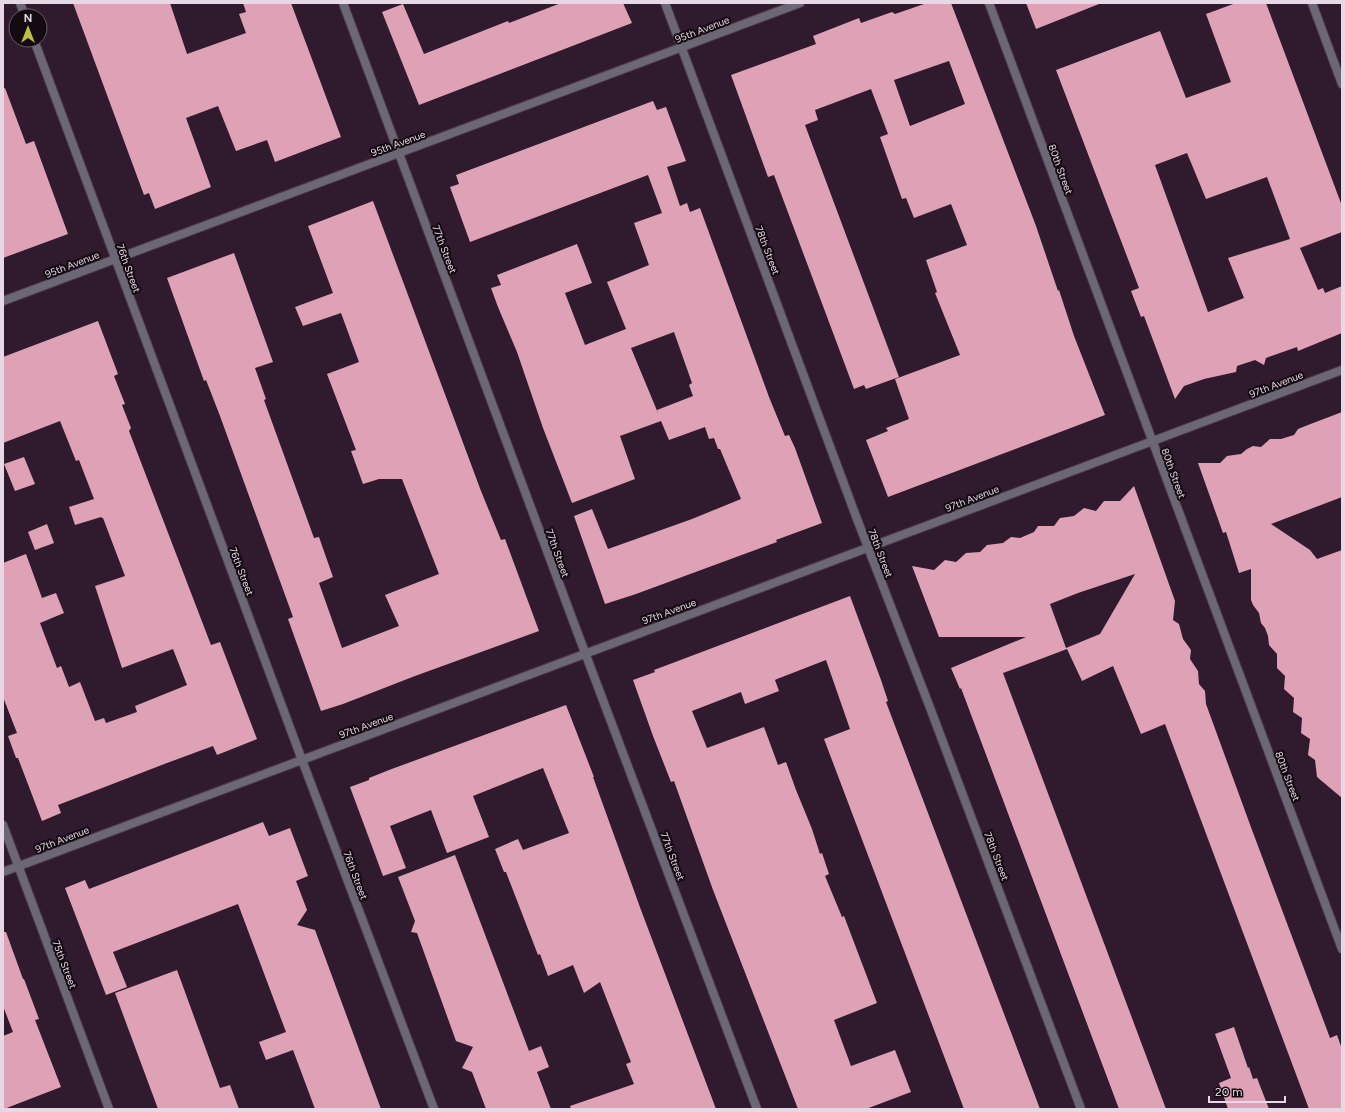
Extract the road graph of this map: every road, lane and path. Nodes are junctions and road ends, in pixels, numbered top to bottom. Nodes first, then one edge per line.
1 (343, 3) edge
2 (665, 3) edge
3 (800, 3) edge
4 (989, 3) edge
5 (1312, 3) edge
6 (37, 48) edge
7 (682, 48) junction
8 (1342, 84) edge
9 (398, 153) junction
10 (115, 259) junction
11 (3, 301) edge
12 (1342, 370) edge
13 (1152, 441) junction
14 (868, 547) junction
15 (585, 654) junction
16 (302, 760) junction
17 (3, 825) edge
18 (18, 866) junction
19 (3, 872) edge
20 (1342, 949) edge
21 (109, 1109) edge
22 (434, 1109) edge
23 (758, 1109) edge
24 (1081, 1109) edge

1 - 9 street, 77th Street
2 - 7 street, 78th Street
3 - 7 street, 95th Avenue
4 - 13 street, 80th Street
5 - 8 street
6 - 10 street, 76th Street
7 - 9 street, 95th Avenue
7 - 14 street, 78th Street
9 - 10 street, 95th Avenue
9 - 15 street, 77th Street
10 - 11 street, 95th Avenue
10 - 16 street, 76th Street
12 - 13 street, 97th Avenue
13 - 14 street, 97th Avenue
13 - 20 street, 80th Street
14 - 15 street, 97th Avenue
14 - 24 street, 78th Street
15 - 16 street, 97th Avenue
15 - 23 street, 77th Street
16 - 18 street, 97th Avenue
16 - 22 street, 76th Street
17 - 18 street, 75th Street
18 - 19 street, 97th Avenue
18 - 21 street, 75th Street

